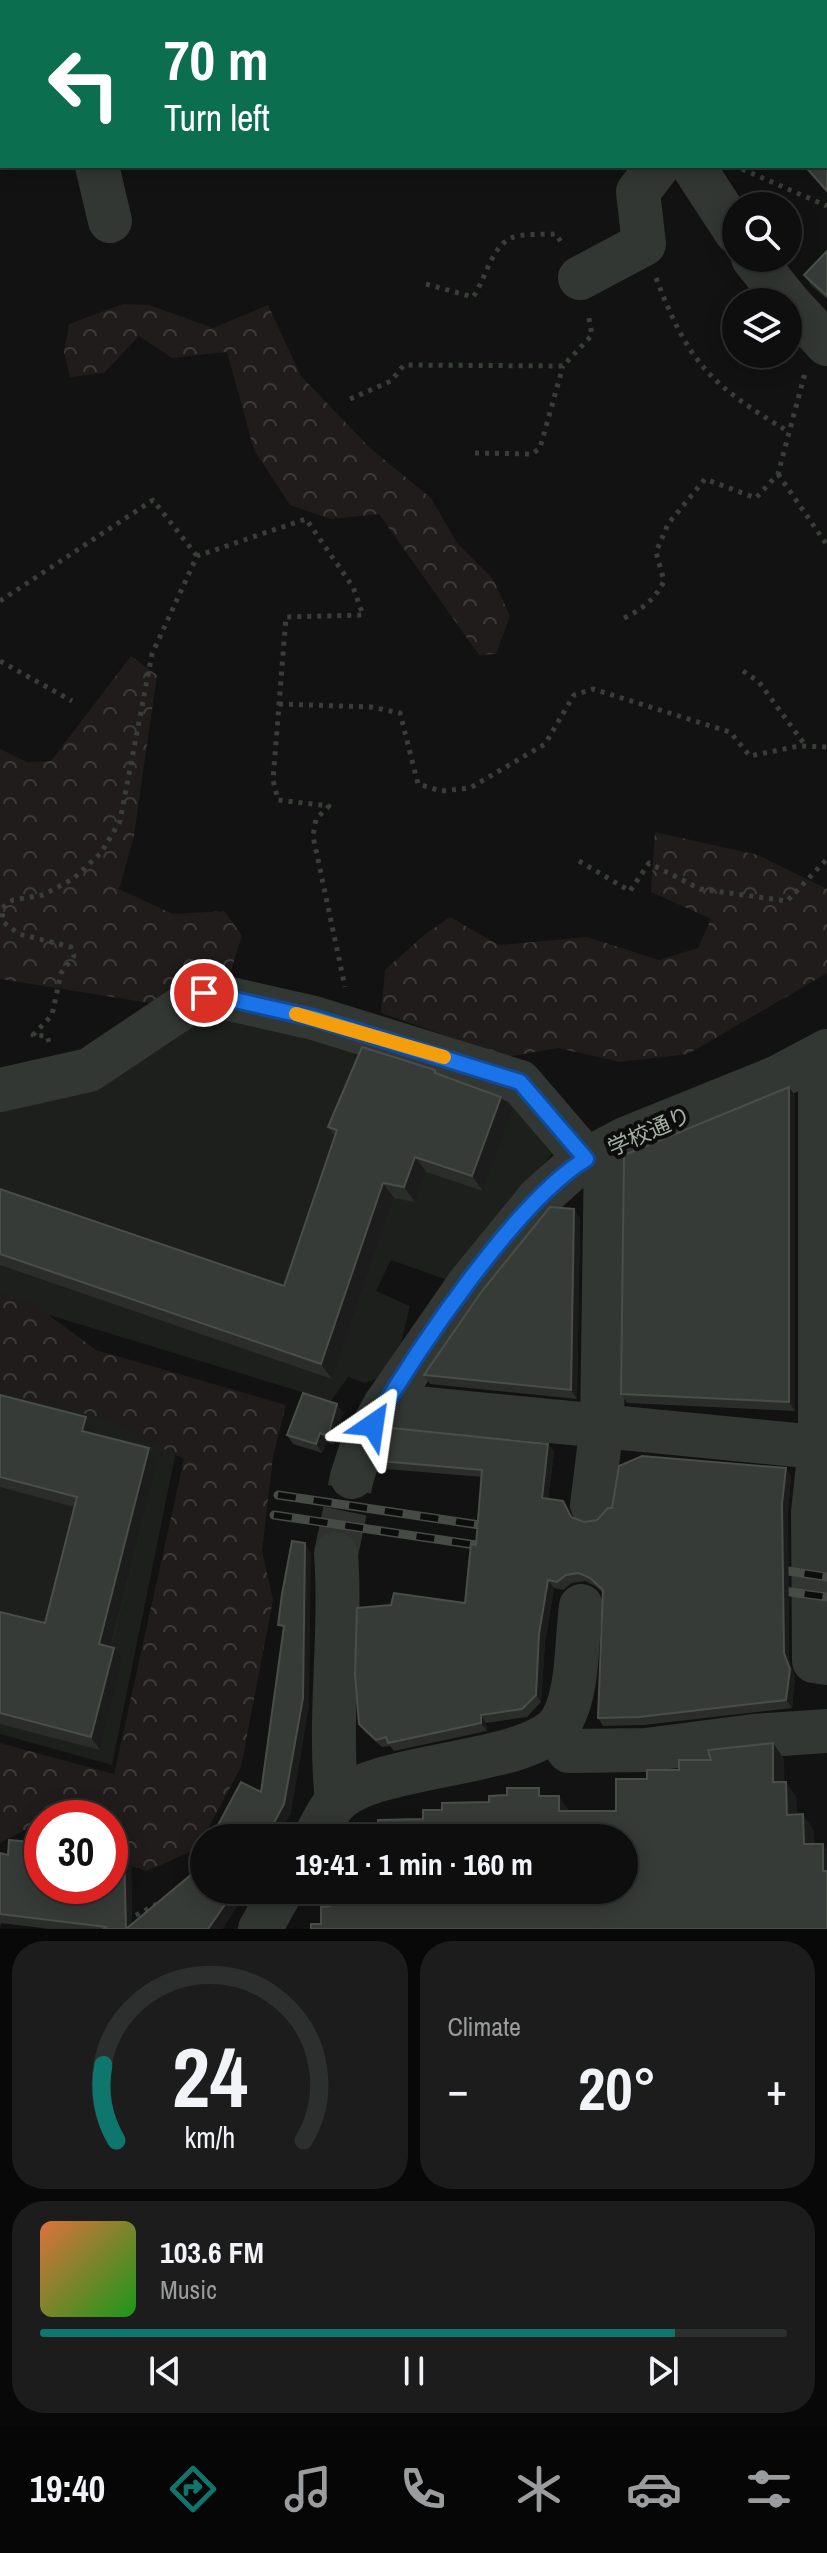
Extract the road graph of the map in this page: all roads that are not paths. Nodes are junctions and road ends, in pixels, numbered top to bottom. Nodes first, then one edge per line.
1 (97, 168) edge
2 (656, 168) edge
3 (694, 168) edge
4 (722, 211) edge
5 (110, 221) dead end
6 (764, 272) edge
7 (580, 278) road end
8 (777, 288) edge
9 (802, 317) edge
10 (825, 342) edge
11 (824, 1053) edge
12 (20, 1085) edge
13 (596, 1155) junction
14 (385, 1405) junction
15 (602, 1425) junction
16 (824, 1448) edge
17 (352, 1477) tunnel mouth
18 (592, 1505) dead end
19 (336, 1554) tunnel mouth
20 (581, 1606) dead end
21 (827, 1663) edge
22 (554, 1731) junction
23 (827, 1731) edge
24 (337, 1801) junction
25 (323, 1824) edge
26 (274, 1904) edge
27 (260, 1929) edge

1 - 5 street
2 - 7 street
3 - 4 street
6 - 8 street
9 - 10 street
11 - 13 street, 学校通り
11 - 16 street
12 - 13 street
13 - 14 street, 学校通り
13 - 15 street
14 - 15 street
14 - 17 street, 学校通り
15 - 16 street
15 - 18 street
16 - 21 street
19 - 24 street
20 - 22 street
22 - 23 street
22 - 24 street
24 - 25 street
26 - 27 street

